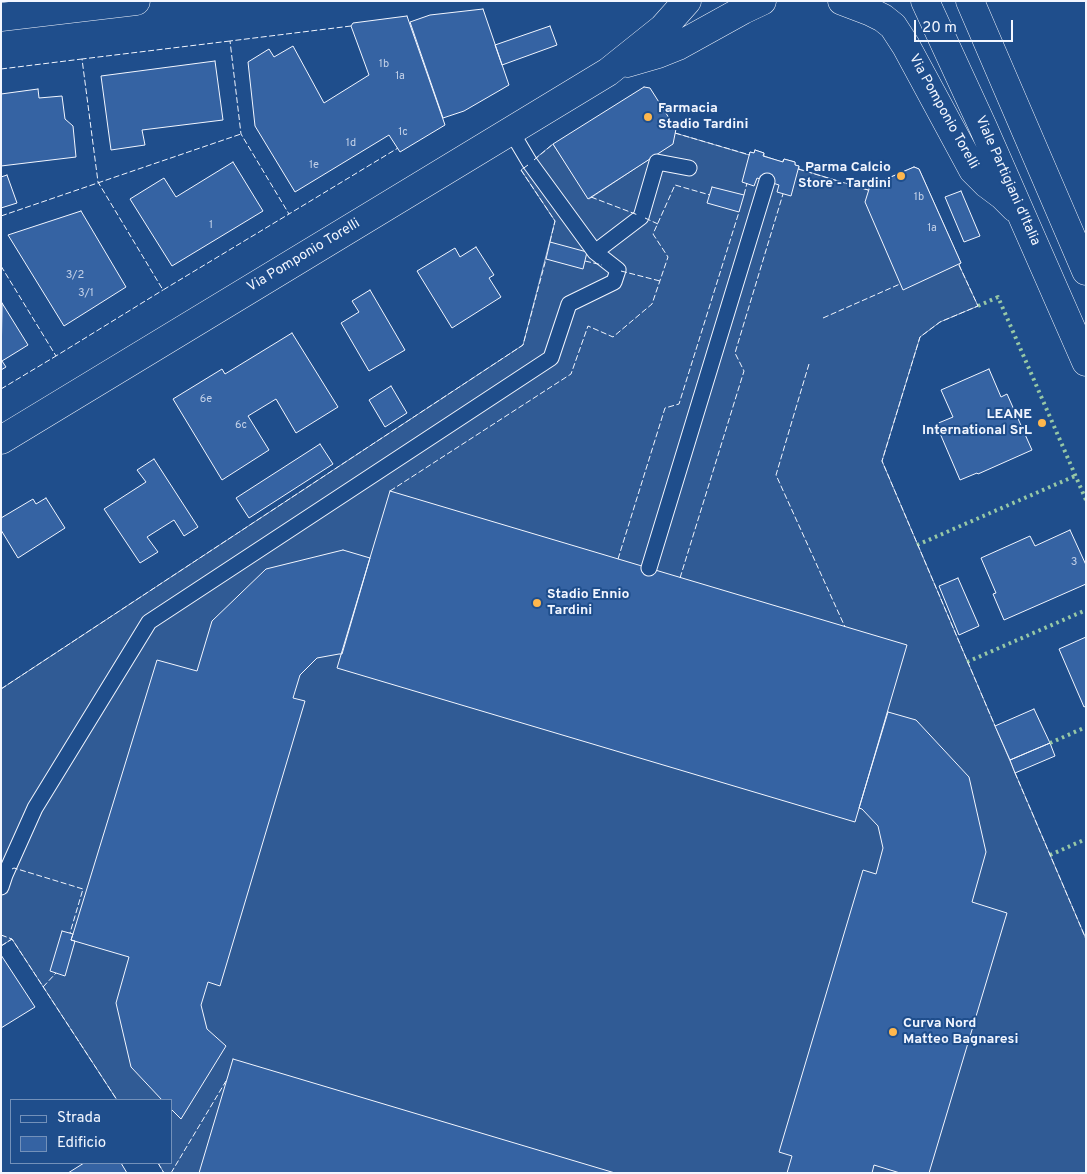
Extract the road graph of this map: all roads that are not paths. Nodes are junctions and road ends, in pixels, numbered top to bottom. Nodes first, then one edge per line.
1 (136, 1) edge
2 (687, 1) edge
3 (762, 1) edge
4 (842, 1) edge
5 (925, 1) edge
6 (970, 1) edge
7 (984, 1) edge
8 (1, 17) edge
9 (986, 38) junction
10 (608, 72) junction
11 (511, 131) junction
12 (689, 168) dead end
13 (766, 181) dead end
14 (1032, 238) junction
15 (595, 252) junction
16 (1086, 271) edge
17 (1086, 362) edge
18 (1, 440) edge
19 (649, 568) dead end
20 (1, 887) edge

1 - 8 main road
2 - 10 main road, Via Pomponio Torelli
3 - 10 main road, Via Pomponio Torelli
4 - 14 main road, Via Pomponio Torelli
5 - 14 main road, Viale Partigiani d'Italia
6 - 9 main road
7 - 9 main road
9 - 16 main road
10 - 11 main road, Via Pomponio Torelli
11 - 15 lane
11 - 18 main road, Via Pomponio Torelli
12 - 15 lane
13 - 19 lane
14 - 17 main road, Viale Partigiani d'Italia
15 - 20 lane

